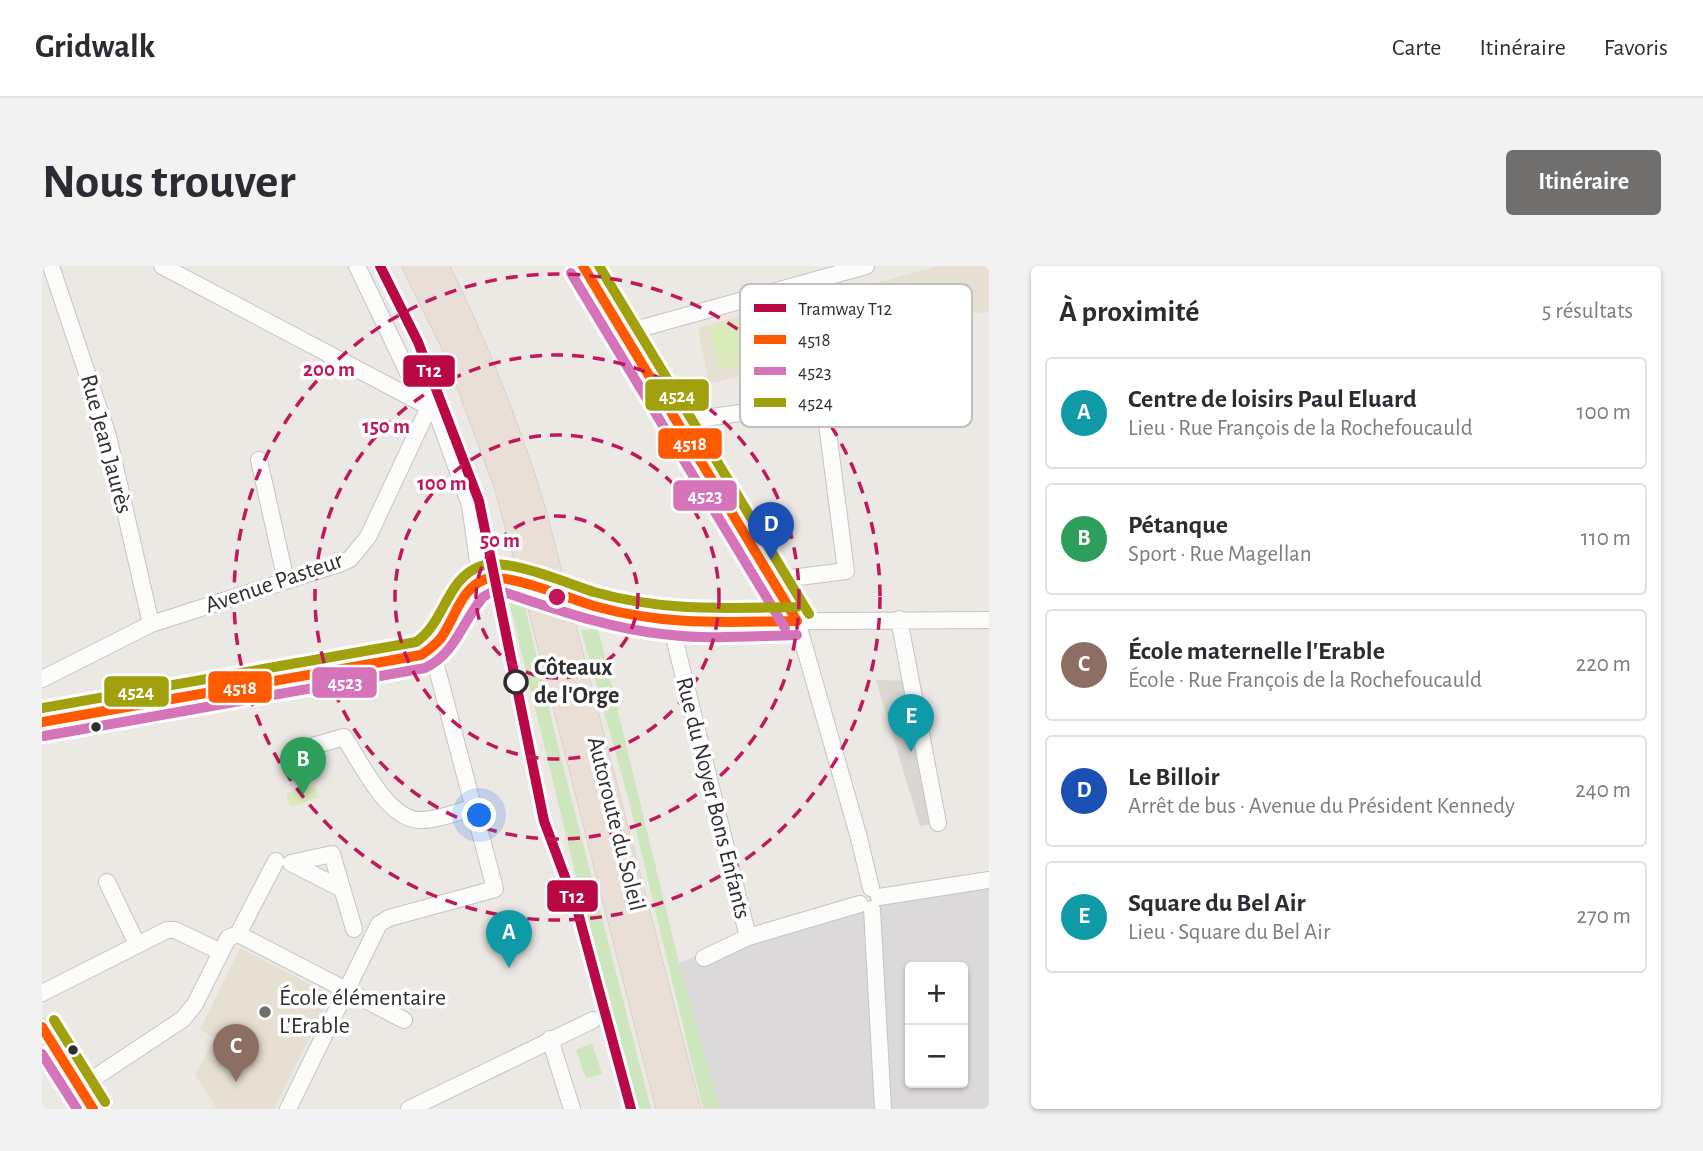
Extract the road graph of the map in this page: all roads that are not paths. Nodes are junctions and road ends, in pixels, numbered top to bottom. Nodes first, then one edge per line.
1 (51, 266) edge
2 (162, 266) edge
3 (357, 266) edge
4 (414, 266) edge
5 (437, 266) edge
6 (583, 266) edge
7 (866, 266) edge
8 (802, 284) edge
9 (740, 301) edge
10 (624, 334) junction
11 (429, 407) junction
12 (740, 413) edge
13 (677, 422) junction
14 (827, 427) edge
15 (259, 460) dead end
16 (478, 562) dead end
17 (286, 581) junction
18 (774, 584) junction
19 (899, 620) junction
20 (989, 620) edge
21 (797, 621) junction
22 (685, 622) junction
23 (151, 624) junction
24 (432, 650) junction
25 (42, 679) edge
26 (42, 722) edge
27 (313, 746) dead end
28 (472, 808) junction
29 (938, 823) dead end
30 (276, 861) dead end
31 (989, 880) edge
32 (107, 882) dead end
33 (342, 889) dead end
34 (871, 900) junction
35 (388, 918) junction
36 (354, 929) junction
37 (238, 934) junction
38 (748, 937) junction
39 (137, 944) junction
40 (221, 952) junction
41 (362, 958) junction
42 (704, 958) dead end
43 (345, 990) junction
44 (42, 993) edge
45 (404, 1020) dead end
46 (593, 1020) dead end
47 (42, 1027) edge
48 (550, 1039) junction
49 (79, 1088) junction
50 (93, 1109) edge
51 (288, 1109) edge
52 (409, 1109) edge
53 (572, 1109) edge
54 (668, 1109) edge
55 (689, 1109) edge
56 (883, 1109) edge

1 - 23 street, Rue Jean Jaurès
2 - 11 street
3 - 11 street
4 - 54 highway, Autoroute du Soleil
5 - 55 highway, Autoroute du Soleil
6 - 10 street
7 - 8 street
9 - 10 street
10 - 13 street
11 - 16 street
11 - 17 street, Avenue Pasteur
12 - 13 street
13 - 18 street
14 - 18 street
15 - 17 street
17 - 23 street, Avenue Pasteur
18 - 21 street
19 - 20 street
19 - 21 street
19 - 29 street
21 - 22 street
21 - 34 street
22 - 24 street, bridge
22 - 38 street, Rue du Noyer Bons Enfants
23 - 25 street, Avenue Pasteur
24 - 26 street
24 - 28 street
27 - 28 street
28 - 35 street
30 - 37 street
31 - 34 street
32 - 39 street
33 - 36 street
34 - 38 street
34 - 56 street
35 - 36 street
35 - 41 street
36 - 41 street
37 - 40 street
37 - 43 street
38 - 42 street
39 - 40 street
39 - 44 street
40 - 49 street
41 - 43 street
43 - 45 street
43 - 51 street
46 - 48 street
47 - 49 street
48 - 52 street
48 - 53 street
49 - 50 street

